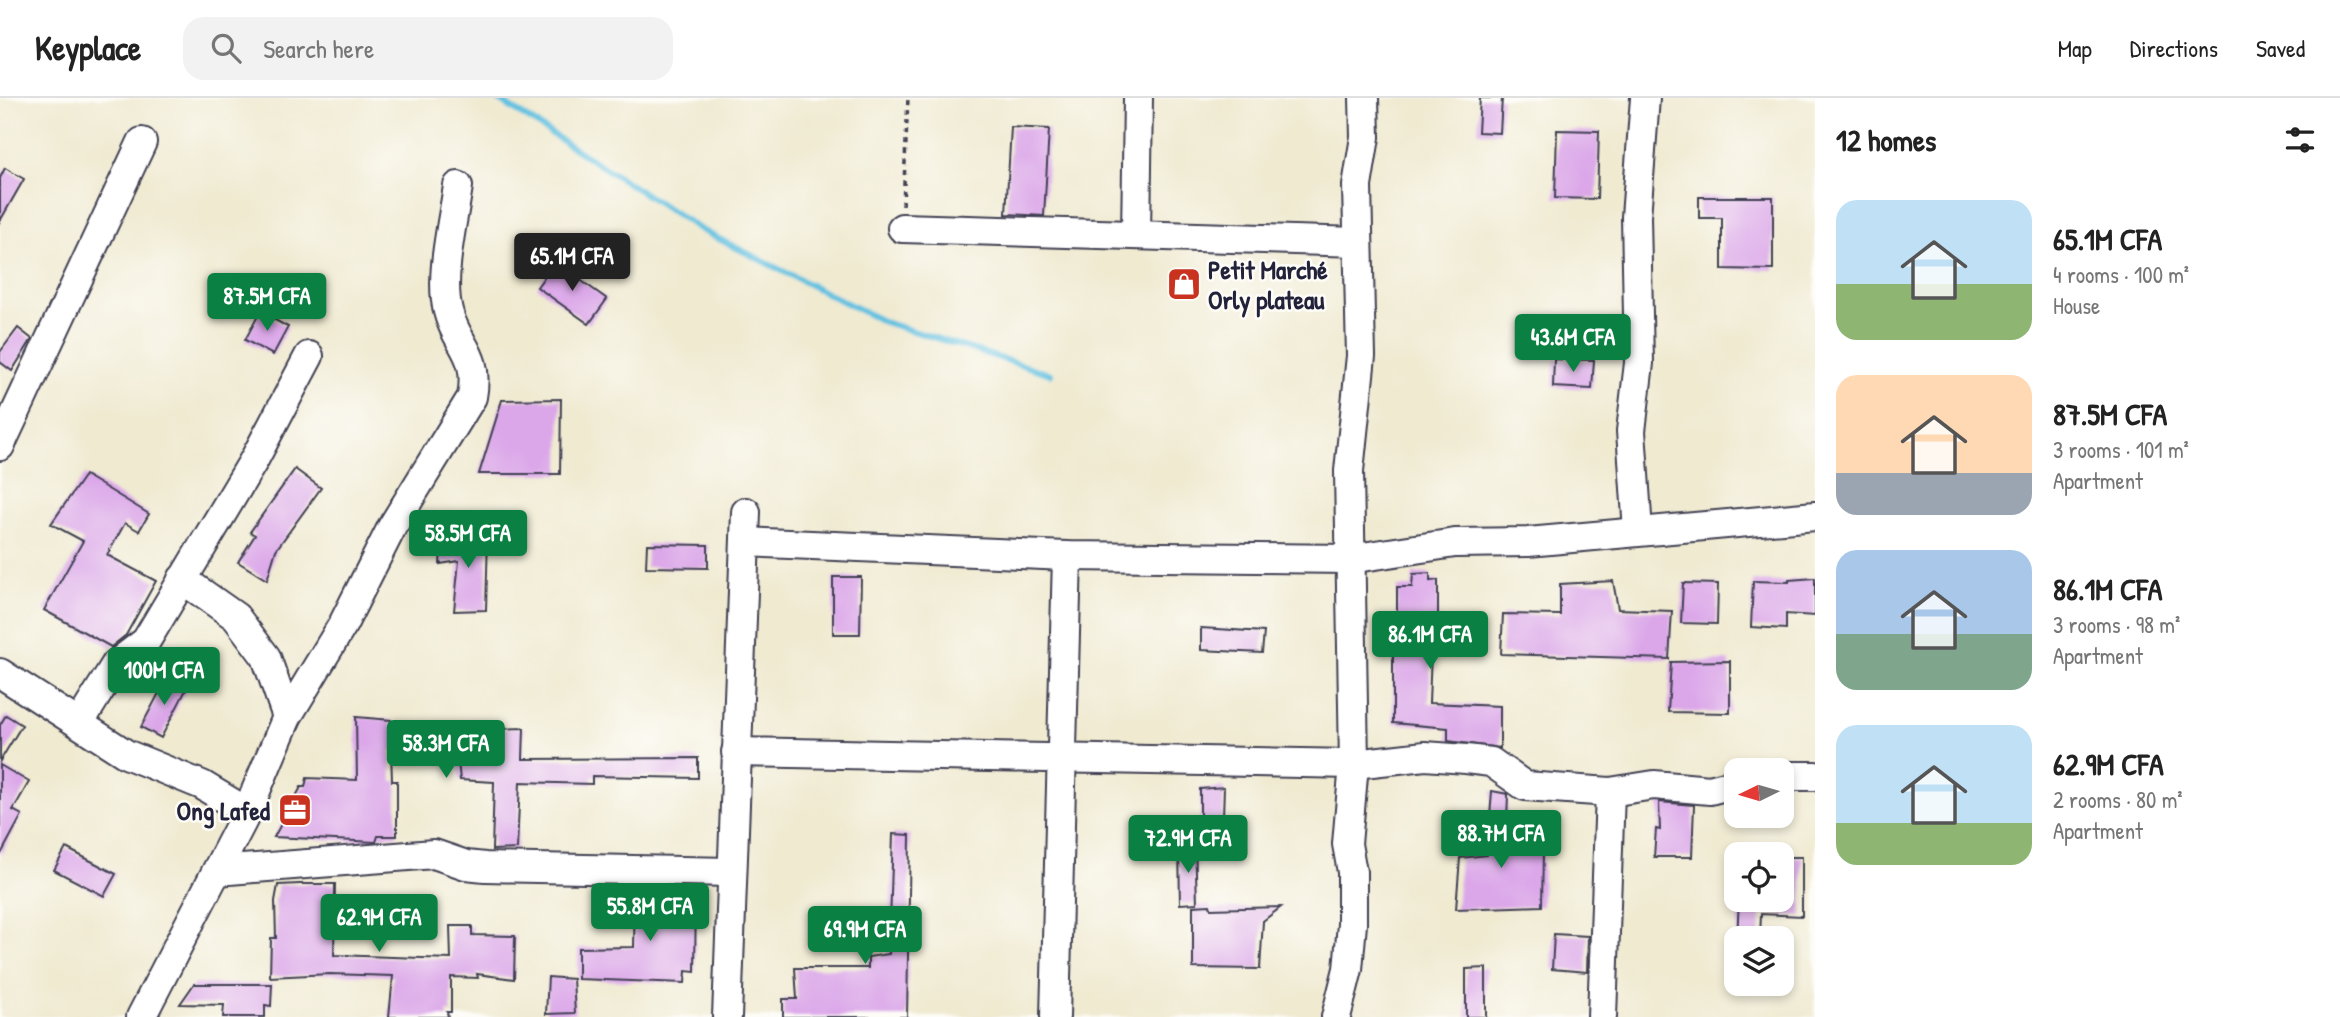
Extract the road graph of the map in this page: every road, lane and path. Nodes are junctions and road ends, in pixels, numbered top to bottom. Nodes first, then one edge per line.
1 (908, 98) edge
2 (1138, 98) edge
3 (1364, 98) edge
4 (1645, 98) edge
5 (142, 142) dead end
6 (458, 186) dead end
7 (902, 228) joint
8 (1136, 235) junction
9 (1358, 242) junction
10 (309, 356) dead end
11 (0, 446) edge
12 (746, 512) dead end
13 (1815, 516) edge
14 (1638, 531) junction
15 (745, 542) junction
16 (1066, 556) junction
17 (1349, 559) junction
18 (182, 579) junction
19 (0, 673) edge
20 (287, 717) junction
21 (80, 722) junction
22 (736, 752) junction
23 (1062, 759) junction
24 (1354, 765) junction
25 (1794, 776) edge
26 (1815, 776) edge
27 (1724, 786) edge
28 (1610, 792) junction
29 (247, 811) junction
30 (217, 871) junction
31 (731, 872) junction
32 (141, 1017) edge
33 (727, 1017) edge
34 (1055, 1017) edge
35 (1336, 1017) edge
36 (1602, 1017) edge

1 - 7 path
2 - 8 street
3 - 9 street
4 - 14 street
5 - 11 street
6 - 20 street
7 - 8 street
8 - 9 street
9 - 17 street
10 - 18 street
12 - 15 street
13 - 14 street
14 - 17 street
15 - 16 street
15 - 22 street
16 - 17 street
16 - 23 street
17 - 24 street
18 - 20 street
18 - 21 street
19 - 21 street
20 - 29 street
21 - 29 street
22 - 23 street
22 - 31 street
23 - 24 street
23 - 34 street
24 - 28 street
24 - 35 street
25 - 26 street
27 - 28 street
28 - 36 street
29 - 30 street
30 - 31 street
30 - 32 street
31 - 33 street

